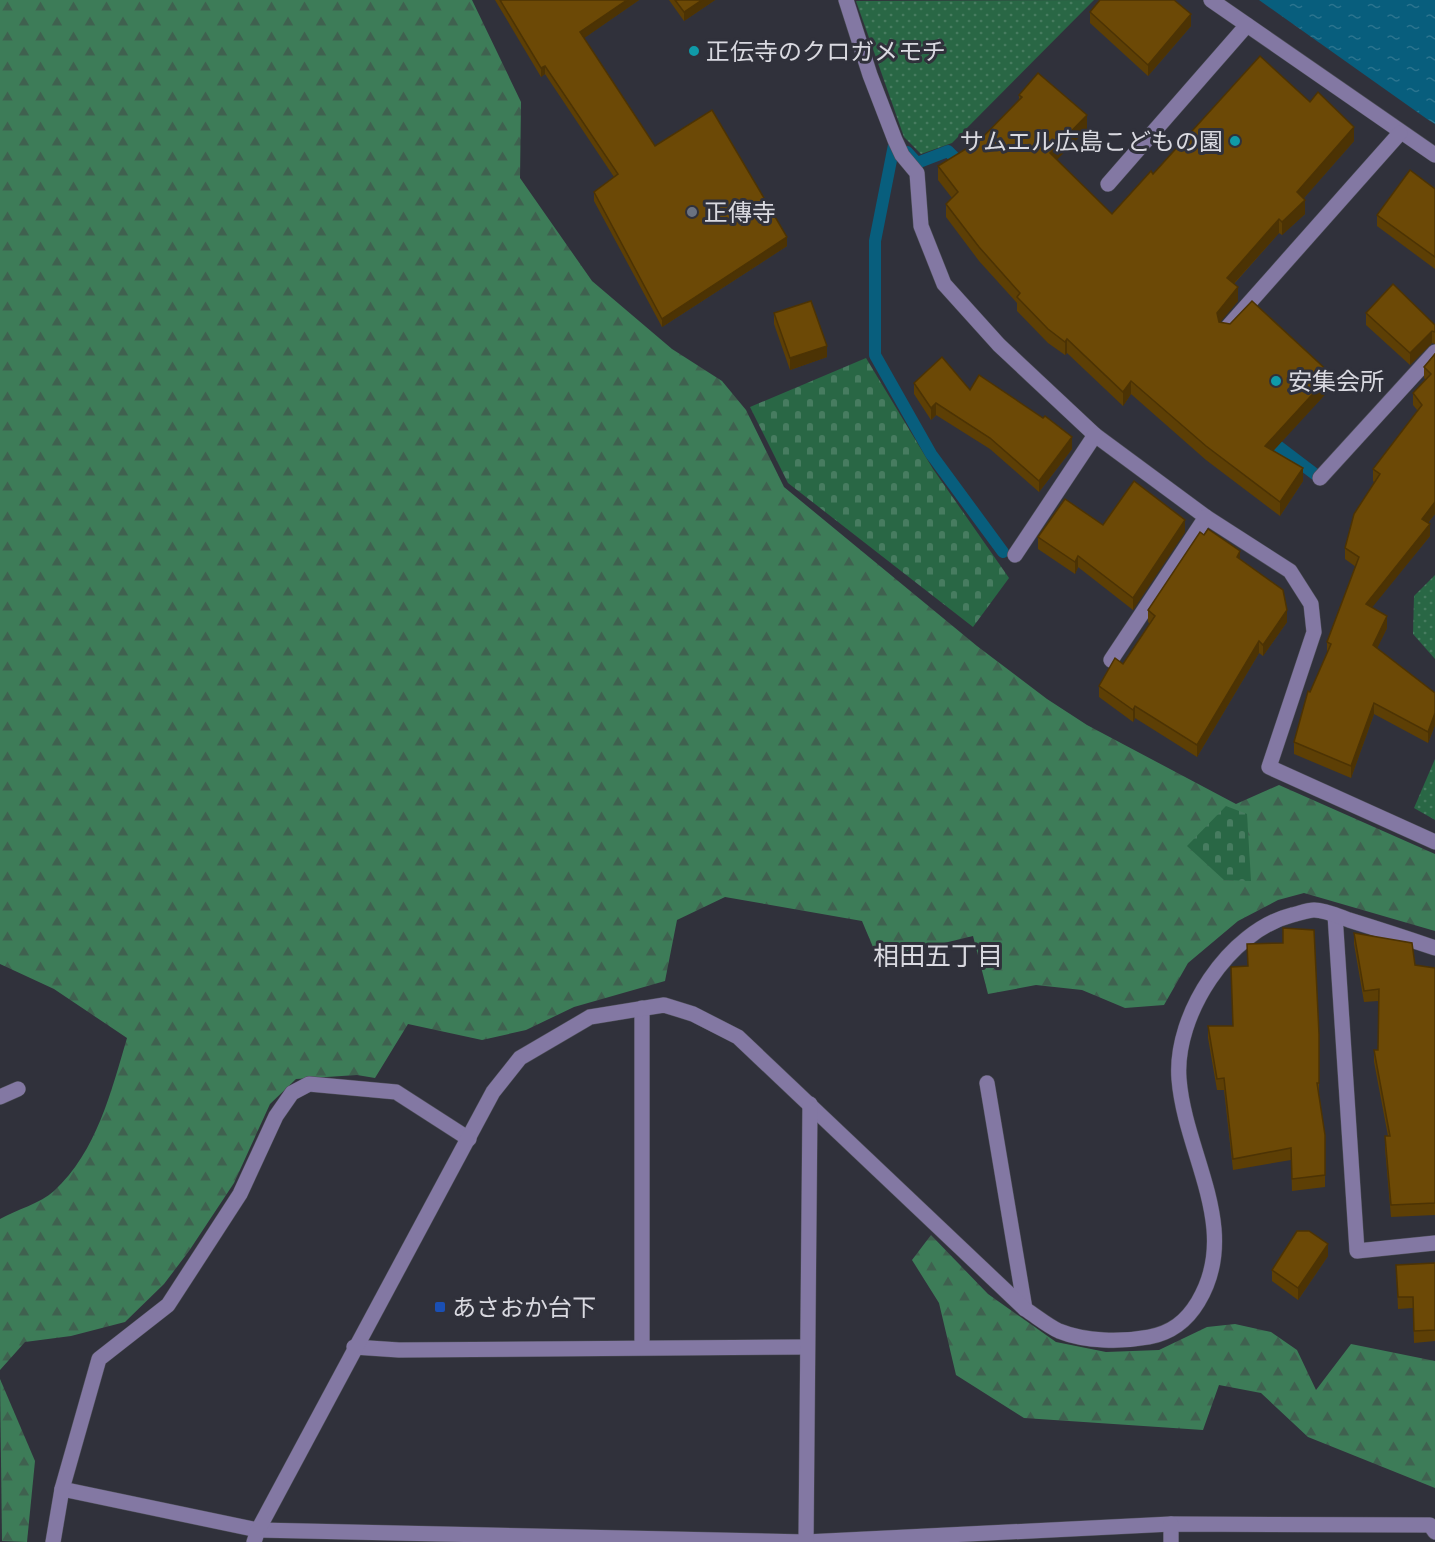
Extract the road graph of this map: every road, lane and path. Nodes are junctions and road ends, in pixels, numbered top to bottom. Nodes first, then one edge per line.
1 (846, 0) edge
2 (1211, 0) edge
3 (1247, 25) junction
4 (1400, 133) junction
5 (1435, 155) edge
6 (1108, 184) dead end
7 (1226, 330) edge
8 (1435, 352) edge
9 (1095, 435) junction
10 (1320, 478) dead end
11 (1206, 517) junction
12 (1015, 555) dead end
13 (1111, 660) edge
14 (1435, 842) edge
15 (1335, 915) junction
16 (1435, 948) edge
17 (642, 1008) junction
18 (987, 1083) dead end
19 (18, 1089) dead end
20 (0, 1097) edge
21 (810, 1104) junction
22 (469, 1139) junction
23 (1435, 1243) edge
24 (1025, 1309) junction
25 (354, 1347) junction
26 (642, 1347) junction
27 (806, 1347) junction
28 (62, 1489) junction
29 (1171, 1524) junction
30 (1435, 1532) edge
31 (256, 1536) edge
32 (53, 1542) edge
33 (806, 1542) edge
34 (1171, 1542) edge

1 - 9 street
2 - 3 street
3 - 4 street
3 - 6 street
4 - 5 street
4 - 7 street
8 - 10 street
9 - 11 street
9 - 12 street
11 - 13 street
11 - 14 street
15 - 16 street
15 - 23 street
15 - 24 street
17 - 21 street
17 - 22 street
17 - 26 street
18 - 24 street
19 - 20 street
21 - 24 street
21 - 27 street
22 - 25 street
22 - 28 street
25 - 26 street
25 - 31 street
26 - 27 street
27 - 33 street
28 - 31 street
28 - 32 street
29 - 30 street
29 - 33 street
29 - 34 street
31 - 33 street

